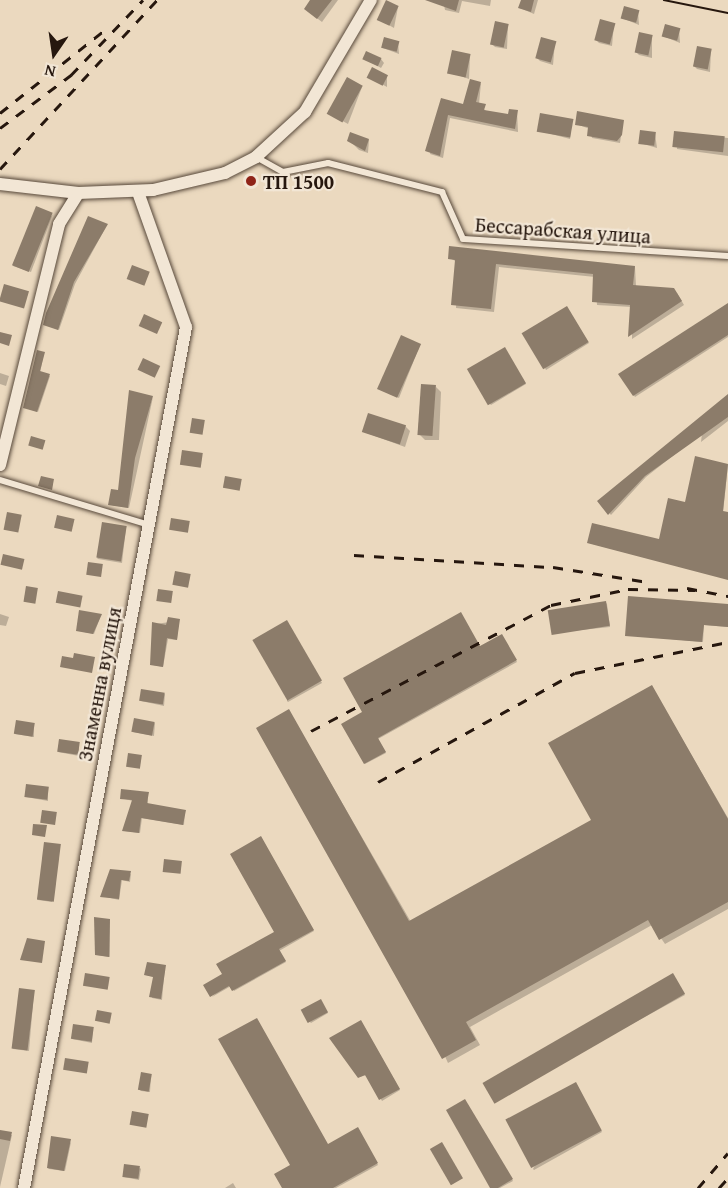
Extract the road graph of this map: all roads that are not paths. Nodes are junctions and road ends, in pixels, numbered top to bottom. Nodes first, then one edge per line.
1 (371, 0) edge
2 (256, 158) junction
3 (0, 184) edge
4 (138, 192) junction
5 (78, 193) junction
6 (728, 256) edge
7 (0, 465) edge
8 (0, 480) edge
9 (149, 525) junction
10 (24, 1188) edge

1 - 2 street
2 - 4 street
2 - 6 lane, Бессарабская улица
3 - 5 street
4 - 5 street
4 - 9 street, Знаменна вулиця
5 - 7 street
8 - 9 lane
9 - 10 street, Знаменна вулиця

